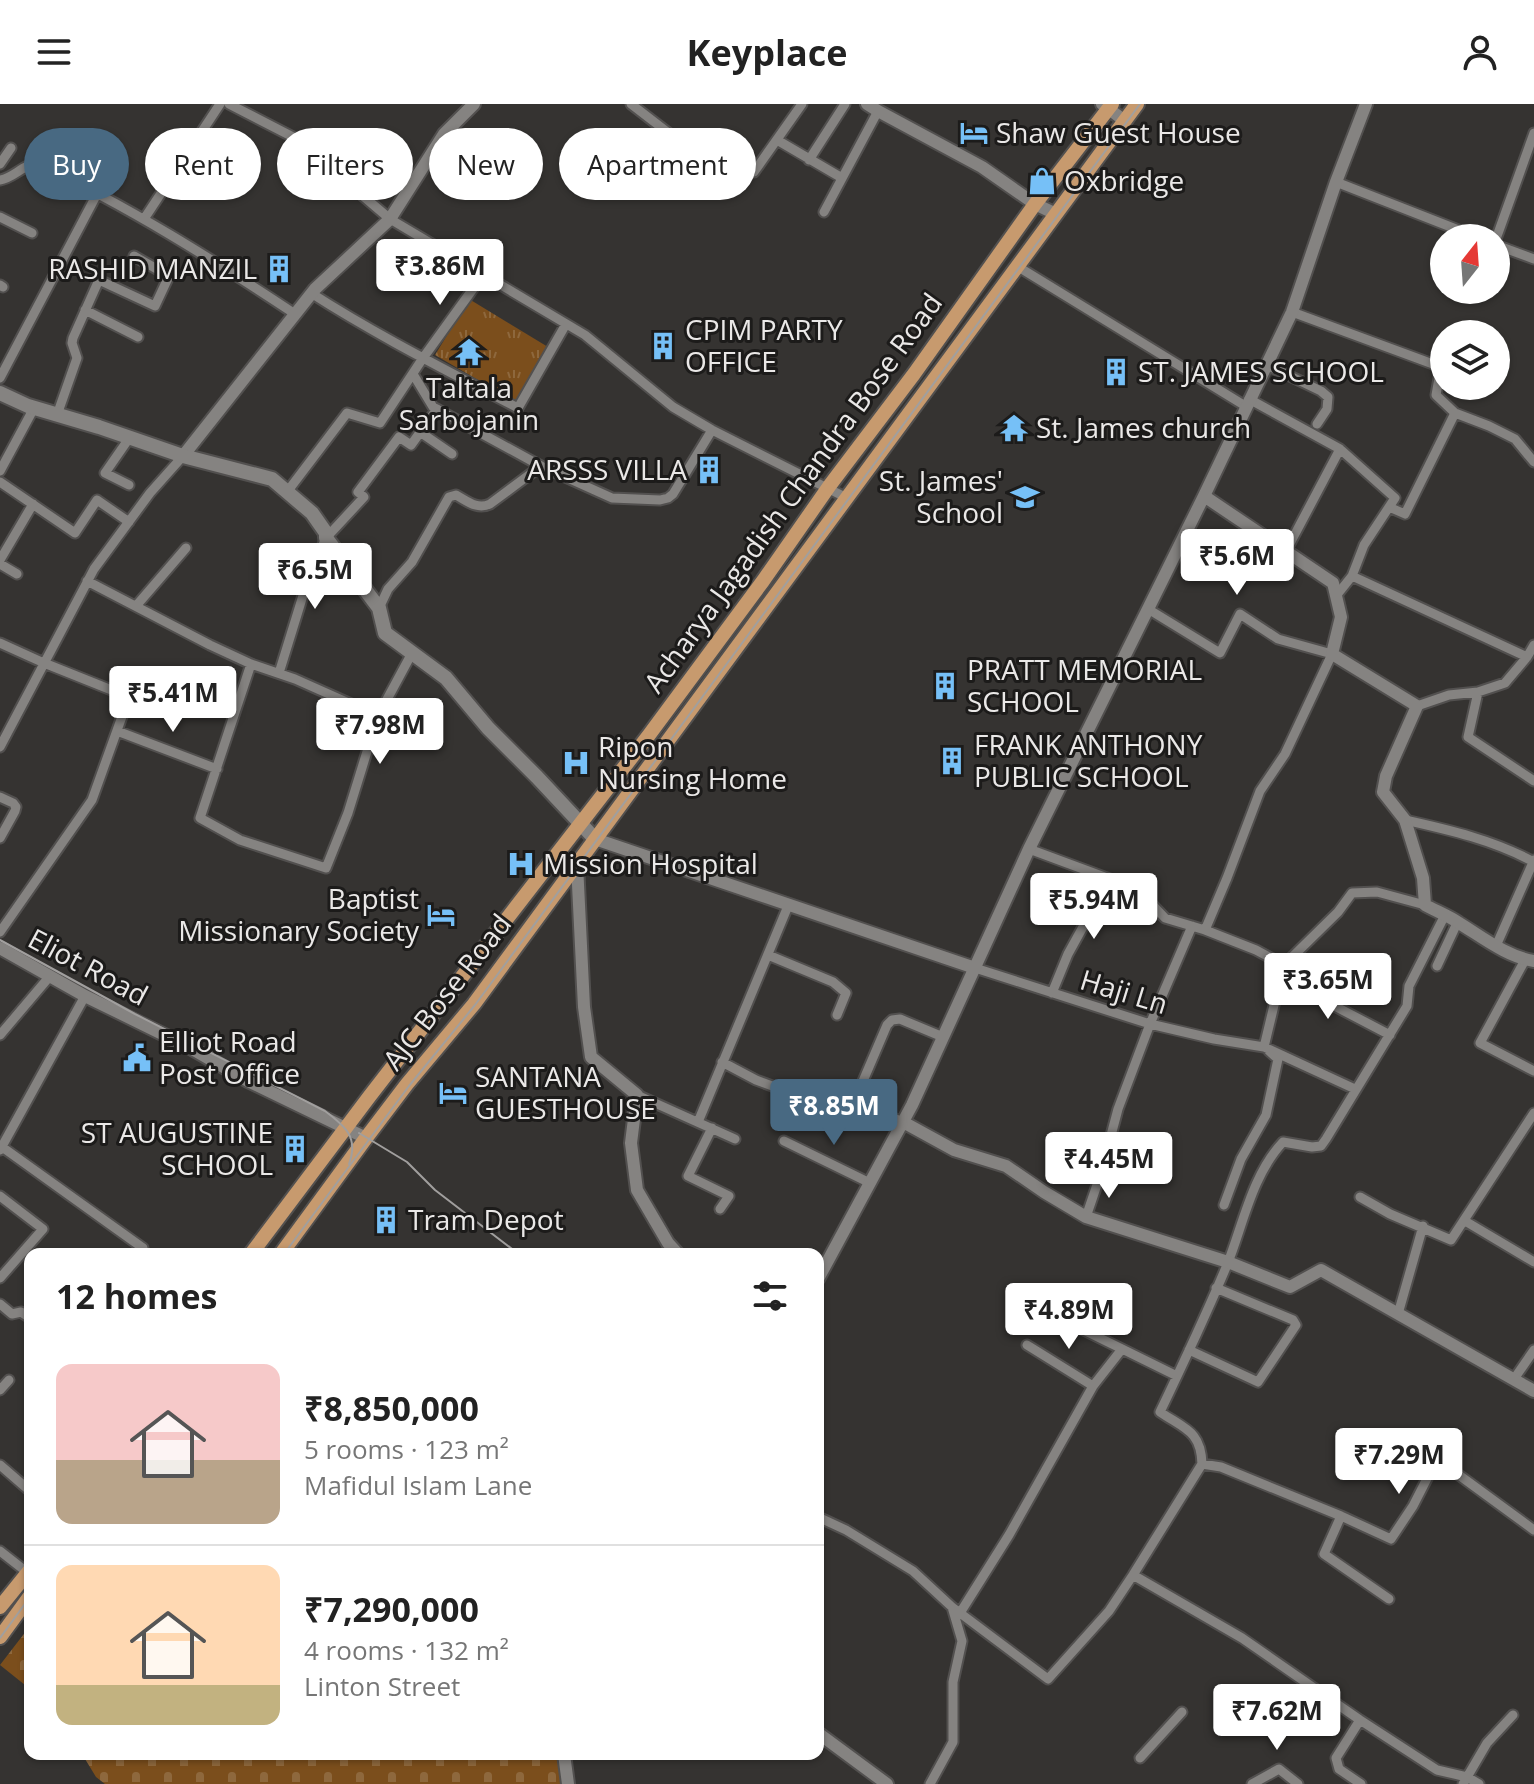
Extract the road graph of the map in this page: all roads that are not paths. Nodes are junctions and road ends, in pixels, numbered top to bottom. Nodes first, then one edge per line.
1 (220, 104) edge
2 (229, 104) edge
3 (474, 104) edge
4 (631, 104) edge
5 (802, 104) edge
6 (845, 104) edge
7 (1137, 104) edge
8 (1366, 104) edge
9 (1107, 105) edge
10 (872, 108) edge
11 (1125, 121) junction
12 (1534, 133) edge
13 (777, 140) junction
14 (11, 148) dead end
15 (809, 160) junction
16 (0, 164) edge
17 (24, 168) edge
18 (842, 178) junction
19 (0, 180) edge
20 (1336, 182) junction
21 (94, 200) edge
22 (108, 200) edge
23 (1035, 204) junction
24 (824, 212) dead end
25 (1056, 214) junction
26 (0, 217) edge
27 (144, 219) junction
28 (390, 219) junction
29 (1443, 224) edge
30 (1502, 224) edge
31 (32, 233) dead end
32 (1510, 248) edge
33 (134, 256) dead end
34 (1534, 259) edge
35 (1017, 266) junction
36 (483, 275) junction
37 (311, 293) junction
38 (85, 310) junction
39 (1292, 312) junction
40 (295, 314) junction
41 (566, 324) junction
42 (138, 337) dead end
43 (423, 358) junction
44 (1267, 365) junction
45 (413, 374) junction
46 (0, 378) edge
47 (0, 393) edge
48 (1248, 403) junction
49 (34, 408) junction
50 (437, 409) junction
51 (1455, 413) junction
52 (57, 415) junction
53 (1317, 424) dead end
54 (712, 430) junction
55 (420, 432) junction
56 (130, 437) junction
57 (1340, 449) junction
58 (452, 454) dead end
59 (183, 456) junction
60 (1534, 462) edge
61 (541, 466) junction
62 (0, 471) edge
63 (0, 482) edge
64 (129, 485) dead end
65 (828, 488) junction
66 (287, 492) junction
67 (1204, 496) junction
68 (847, 498) junction
69 (33, 504) junction
70 (1389, 507) junction
71 (129, 522) junction
72 (326, 538) junction
73 (186, 548) dead end
74 (1286, 551) junction
75 (0, 562) edge
76 (17, 574) dead end
77 (1352, 576) junction
78 (87, 581) junction
79 (1336, 596) junction
80 (136, 606) junction
81 (379, 608) junction
82 (1148, 609) junction
83 (0, 643) edge
84 (1534, 645) edge
85 (412, 653) junction
86 (1332, 654) junction
87 (1527, 657) junction
88 (44, 663) junction
89 (251, 664) junction
90 (279, 673) junction
91 (1478, 692) junction
92 (1417, 706) junction
93 (378, 716) junction
94 (117, 731) junction
95 (0, 747) edge
96 (217, 769) junction
97 (1534, 781) edge
98 (0, 797) edge
99 (1405, 820) junction
100 (581, 824) junction
101 (0, 838) edge
102 (595, 839) junction
103 (1029, 849) junction
104 (1534, 861) edge
105 (577, 864) junction
106 (1104, 877) junction
107 (1425, 905) junction
108 (788, 906) junction
109 (1445, 915) junction
110 (1458, 921) junction
111 (1192, 926) junction
112 (1205, 930) junction
113 (0, 932) edge
114 (1496, 946) junction
115 (0, 948) edge
116 (768, 955) junction
117 (1530, 960) edge
118 (1284, 965) junction
119 (1437, 966) dead end
120 (975, 968) junction
121 (50, 976) junction
122 (1281, 978) junction
123 (1052, 993) junction
124 (85, 996) junction
125 (837, 1015) dead end
126 (1150, 1024) junction
127 (0, 1035) edge
128 (1390, 1035) junction
129 (943, 1037) junction
130 (1264, 1047) junction
131 (722, 1062) junction
132 (1534, 1071) edge
133 (1355, 1089) junction
134 (637, 1095) junction
135 (854, 1102) junction
136 (1534, 1113) edge
137 (698, 1122) junction
138 (903, 1122) junction
139 (712, 1128) junction
140 (346, 1129) junction
141 (366, 1138) junction
142 (735, 1139) dead end
143 (784, 1141) dead end
144 (1, 1148) edge
145 (870, 1183) junction
146 (0, 1196) edge
147 (1360, 1197) dead end
148 (1224, 1205) dead end
149 (720, 1209) dead end
150 (1086, 1217) junction
151 (1465, 1221) junction
152 (1423, 1226) junction
153 (33, 1248) edge
154 (143, 1248) dead end
155 (256, 1248) edge
156 (285, 1248) edge
157 (673, 1248) edge
158 (24, 1257) edge
159 (1228, 1262) junction
160 (1534, 1262) edge
161 (824, 1268) edge
162 (0, 1278) edge
163 (1216, 1288) junction
164 (0, 1304) edge
165 (1047, 1312) dead end
166 (24, 1314) edge
167 (1398, 1314) junction
168 (1027, 1345) dead end
169 (1122, 1349) junction
170 (1189, 1350) junction
171 (1534, 1350) edge
172 (1177, 1376) junction
173 (1514, 1379) junction
174 (9, 1380) dead end
175 (1093, 1386) junction
176 (0, 1390) edge
177 (1534, 1391) edge
178 (1202, 1464) junction
179 (0, 1465) edge
180 (24, 1486) edge
181 (1341, 1516) junction
182 (824, 1520) edge
183 (1534, 1530) edge
184 (0, 1551) edge
185 (24, 1568) edge
186 (1133, 1575) junction
187 (24, 1578) edge
188 (1389, 1599) dead end
189 (24, 1604) edge
190 (0, 1607) edge
191 (956, 1610) junction
192 (0, 1637) edge
193 (1182, 1712) dead end
194 (1513, 1715) dead end
195 (1360, 1720) junction
196 (824, 1737) edge
197 (1140, 1758) dead end
198 (565, 1760) edge
199 (1465, 1781) edge
200 (568, 1784) edge
201 (887, 1784) edge
202 (930, 1784) edge
203 (1252, 1784) edge
204 (1298, 1784) edge
205 (1361, 1784) edge
206 (1479, 1784) edge

1 - 27 street
2 - 28 street
3 - 28 street
4 - 13 street
5 - 13 street
6 - 15 street
7 - 11 main road, AJC Bose Road
8 - 20 street
9 - 11 street
9 - 23 main road, Acharya Jagadish Chandra Bose Road
10 - 18 street
10 - 23 street
11 - 25 main road, AJC Bose Road
12 - 30 street
13 - 15 street
14 - 16 street
15 - 18 street
17 - 19 street
18 - 24 street
20 - 29 street
20 - 39 street
21 - 46 street
22 - 27 street
23 - 25 street
23 - 65 main road, Acharya Jagadish Chandra Bose Road
25 - 35 main road, AJC Bose Road
26 - 31 street
27 - 40 street
28 - 36 street
28 - 37 street
32 - 34 street
33 - 38 street
35 - 48 street
35 - 68 main road, AJC Bose Road
36 - 41 street
36 - 43 street
37 - 40 street
37 - 43 street
38 - 42 street
38 - 52 street
39 - 44 street
39 - 51 street
40 - 59 street
41 - 43 street
41 - 54 street
43 - 45 street
44 - 48 street
44 - 53 street
45 - 50 street
45 - 66 street
47 - 49 main road
48 - 57 street
48 - 67 street
49 - 52 main road
49 - 62 street
50 - 55 street
50 - 61 street
51 - 60 street
51 - 70 street
52 - 56 main road
54 - 61 street
54 - 65 street
55 - 58 street
55 - 72 street
56 - 59 main road
56 - 64 street
57 - 70 street
57 - 74 street
59 - 66 main road
59 - 71 street
61 - 81 street
63 - 69 street
65 - 68 street
65 - 100 main road, Acharya Jagadish Chandra Bose Road
66 - 72 main road
67 - 74 street
67 - 82 street
68 - 102 main road, AJC Bose Road
69 - 71 street
69 - 75 street
70 - 77 street
71 - 78 street
72 - 81 main road
72 - 90 street
73 - 80 street
74 - 79 street
75 - 76 street
77 - 79 street
77 - 87 street
78 - 80 street
78 - 88 street
79 - 86 street
80 - 89 street
81 - 85 main road
82 - 86 street
82 - 103 street
83 - 88 street
84 - 87 street
85 - 93 street
85 - 100 main road
86 - 92 street
86 - 112 street
87 - 91 street
88 - 94 street
88 - 95 street
89 - 90 street
89 - 96 street
90 - 93 street
91 - 92 street
91 - 97 street
92 - 99 street
93 - 96 street
94 - 96 street
94 - 113 street
98 - 101 street
99 - 104 street
99 - 107 street
100 - 102 main road
100 - 140 main road, Acharya Jagadish Chandra Bose Road
102 - 105 main road, AJC Bose Road
102 - 108 street
103 - 106 street
103 - 120 street
104 - 114 street
105 - 134 street
105 - 141 main road, AJC Bose Road
106 - 111 street
106 - 123 street
107 - 109 street
107 - 118 street
108 - 116 street
108 - 120 street
109 - 110 street
109 - 128 street
110 - 114 street
110 - 119 street
111 - 112 street
111 - 126 street
112 - 118 street
114 - 117 street
115 - 121 street, Eliot Road
116 - 125 street
116 - 131 street
117 - 132 street
118 - 122 street
120 - 123 street, Haji Ln
120 - 129 street
121 - 124 street, Eliot Road
121 - 127 street
122 - 128 street
122 - 130 street
123 - 126 street, Haji Ln
124 - 140 street, Eliot Road
124 - 144 street
126 - 130 street, Haji Ln
126 - 150 street
128 - 133 street
129 - 135 street
129 - 138 street
130 - 133 street, Haji Ln
130 - 148 street
131 - 135 street
131 - 137 street
133 - 159 street
134 - 137 street
134 - 157 street
135 - 138 street
136 - 151 street
137 - 139 street
138 - 145 street
138 - 150 street
139 - 142 street
139 - 149 street
140 - 141 street, Eliot Road
140 - 155 main road, Acharya Jagadish Chandra Bose Road
141 - 156 main road, AJC Bose Road
143 - 145 street
144 - 154 street
145 - 161 street
146 - 153 street
147 - 152 street
150 - 159 street
151 - 152 street
151 - 160 street
152 - 167 street
158 - 162 street
159 - 163 street
159 - 167 street
163 - 170 street
163 - 170 street
164 - 166 street
165 - 169 street
167 - 173 street
168 - 175 street
169 - 172 street
169 - 175 street
170 - 172 street
171 - 173 street
172 - 178 street
173 - 177 street
174 - 176 street
175 - 191 street
178 - 181 street
178 - 186 street
179 - 180 street
181 - 183 street
181 - 188 street
182 - 191 street
184 - 185 street
186 - 191 street
186 - 195 street
187 - 190 main road
189 - 192 main road
191 - 202 street
193 - 197 street
194 - 199 street
195 - 199 street
195 - 205 street
196 - 201 street
198 - 200 street
199 - 206 street
203 - 204 street

